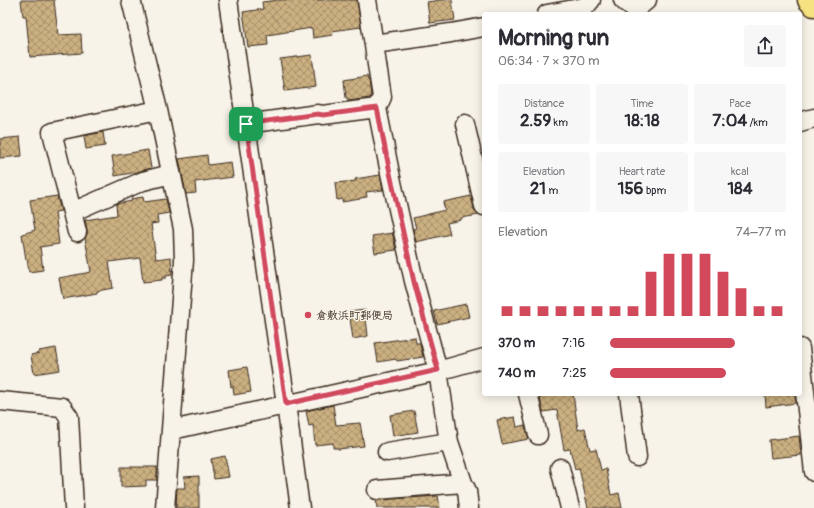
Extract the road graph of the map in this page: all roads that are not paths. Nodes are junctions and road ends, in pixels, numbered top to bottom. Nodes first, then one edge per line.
1 (131, 0) edge
2 (228, 0) edge
3 (367, 0) edge
4 (591, 0) edge
5 (623, 0) edge
6 (646, 0) edge
7 (809, 0) edge
8 (814, 5) edge
9 (560, 12) edge
10 (482, 27) edge
11 (374, 44) junction
12 (377, 108) junction
13 (158, 110) junction
14 (814, 118) edge
15 (802, 121) edge
16 (246, 124) junction
17 (464, 124) dead end
18 (171, 174) junction
19 (482, 198) edge
20 (72, 212) junction
21 (77, 232) dead end
22 (482, 359) edge
23 (802, 366) edge
24 (438, 370) junction
25 (528, 396) edge
26 (629, 396) edge
27 (0, 401) edge
28 (286, 404) junction
29 (172, 430) junction
30 (538, 435) dead end
31 (450, 442) junction
32 (387, 452) dead end
33 (637, 457) dead end
34 (560, 468) dead end
35 (814, 472) edge
36 (463, 484) junction
37 (377, 490) dead end
38 (74, 508) edge
39 (165, 508) edge
40 (300, 508) edge
41 (469, 508) edge
42 (570, 508) edge

1 - 13 street
2 - 16 street
3 - 11 street
4 - 9 street
5 - 6 street
7 - 8 highway
10 - 11 street
11 - 12 street
12 - 16 street
12 - 24 street
13 - 18 street
13 - 20 street
14 - 15 street
16 - 28 street
17 - 19 street
18 - 20 street
18 - 29 street
20 - 21 street
22 - 24 street
23 - 35 street
24 - 28 street
24 - 31 street
25 - 30 street
26 - 33 street
27 - 38 street
28 - 29 street
28 - 40 street
29 - 39 street
31 - 32 street
31 - 36 street
34 - 42 street
36 - 37 street
36 - 41 street

